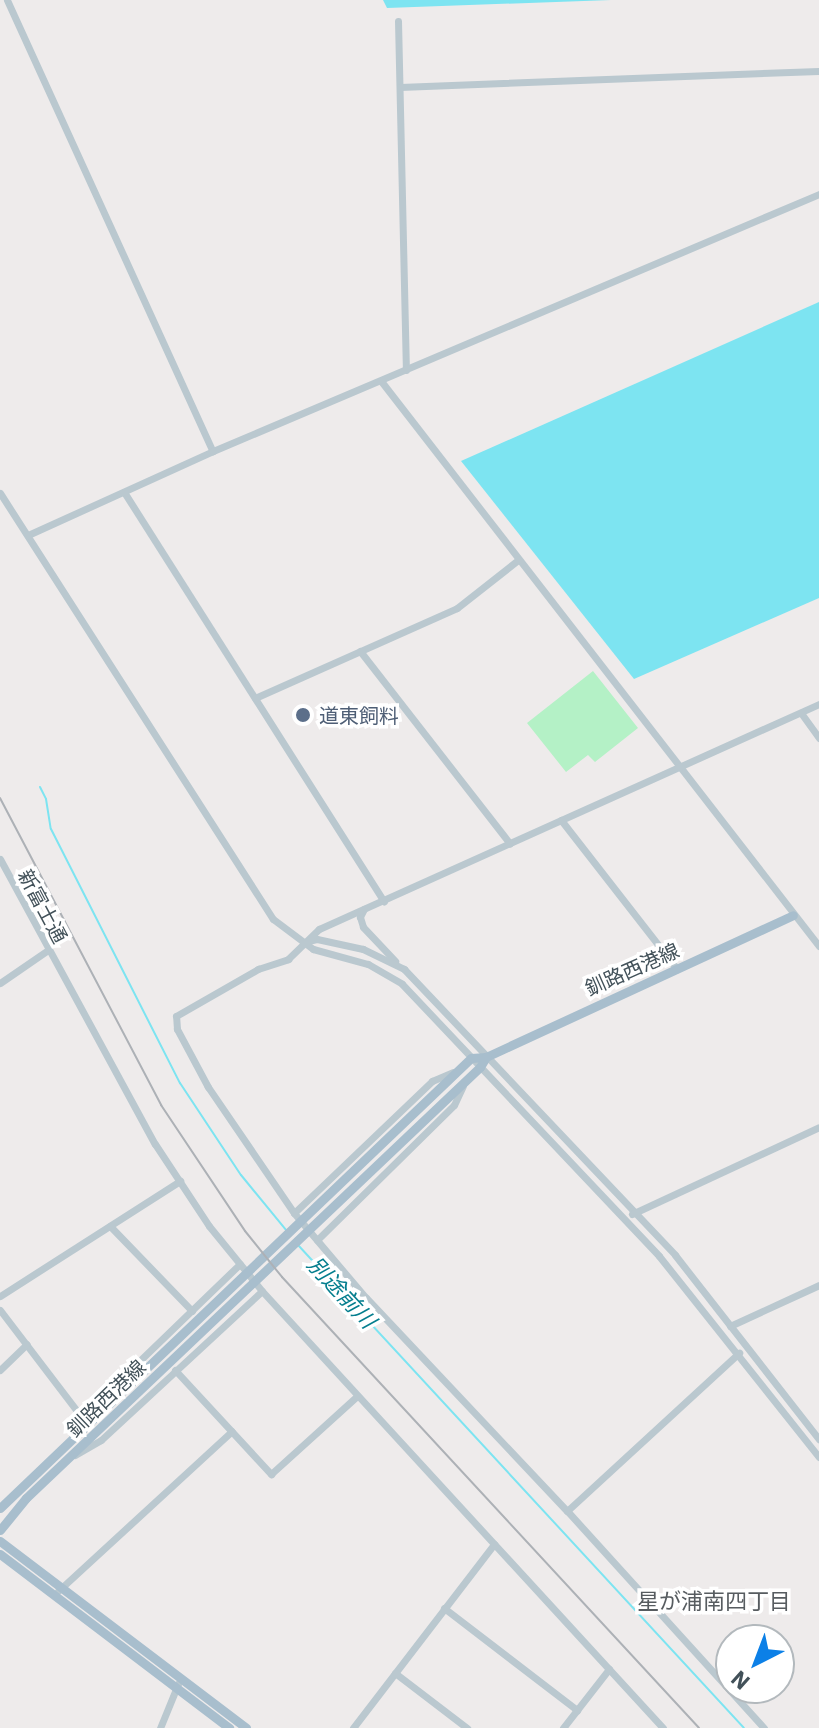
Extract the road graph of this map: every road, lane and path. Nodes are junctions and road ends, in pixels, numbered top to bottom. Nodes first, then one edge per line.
1 (7, 0) edge
2 (398, 21) dead end
3 (819, 71) edge
4 (400, 87) junction
5 (819, 194) edge
6 (406, 370) junction
7 (381, 381) junction
8 (213, 451) junction
9 (124, 492) junction
10 (0, 493) edge
11 (28, 535) junction
12 (518, 560) junction
13 (360, 651) junction
14 (255, 698) junction
15 (819, 704) edge
16 (801, 713) junction
17 (819, 738) edge
18 (680, 768) junction
19 (561, 820) junction
20 (510, 844) junction
21 (0, 859) edge
22 (384, 901) junction
23 (364, 909) junction
24 (793, 915) junction
25 (306, 941) junction
26 (819, 946) edge
27 (48, 950) junction
28 (398, 965) junction
29 (677, 969) junction
30 (0, 983) edge
31 (486, 1057) junction
32 (471, 1058) junction
33 (480, 1067) junction
34 (459, 1070) junction
35 (467, 1079) junction
36 (819, 1127) edge
37 (180, 1181) junction
38 (294, 1213) junction
39 (634, 1213) junction
40 (623, 1218) junction
41 (110, 1226) junction
42 (317, 1240) junction
43 (240, 1264) junction
44 (819, 1285) edge
45 (262, 1291) junction
46 (0, 1296) edge
47 (0, 1310) edge
48 (192, 1311) junction
49 (730, 1326) junction
50 (27, 1344) junction
51 (748, 1348) junction
52 (738, 1354) junction
53 (0, 1370) edge
54 (175, 1370) junction
55 (357, 1396) junction
56 (85, 1422) junction
57 (232, 1431) junction
58 (95, 1434) junction
59 (819, 1439) edge
60 (818, 1454) edge
61 (70, 1458) junction
62 (0, 1508) edge
63 (567, 1511) junction
64 (0, 1530) edge
65 (0, 1541) edge
66 (494, 1544) junction
67 (0, 1554) edge
68 (57, 1591) junction
69 (444, 1608) junction
70 (609, 1669) junction
71 (395, 1673) junction
72 (179, 1684) junction
73 (577, 1710) junction
74 (160, 1728) edge
75 (229, 1728) edge
76 (246, 1728) edge
77 (353, 1728) edge
78 (467, 1728) edge
79 (563, 1728) edge
80 (663, 1728) edge
81 (764, 1728) edge

1 - 8 street
2 - 4 street
3 - 4 street
4 - 6 street
5 - 6 street
6 - 7 street
7 - 8 street
7 - 12 street
8 - 9 street
9 - 11 street
9 - 14 street
10 - 11 street
11 - 25 street
12 - 13 street
12 - 18 street
13 - 14 street
13 - 20 street
14 - 22 street
15 - 16 street
16 - 17 street
16 - 18 street
18 - 19 street
18 - 24 street
19 - 20 street
19 - 29 street
20 - 22 street
21 - 27 street, 新富士通
22 - 23 street
23 - 25 street
23 - 28 street
24 - 26 street
24 - 29 main road, 釧路西港線
25 - 28 street
25 - 32 street
25 - 38 street
27 - 30 street
27 - 37 street, 新富士通
28 - 31 street
29 - 31 main road, 釧路西港線
31 - 32 main road, 釧路西港線
31 - 33 main road
31 - 39 street
32 - 33 street
32 - 34 main road
33 - 35 main road
33 - 40 street
34 - 38 street
34 - 56 main road, 釧路西港線
35 - 42 street
35 - 58 main road, 釧路西港線
36 - 39 street
37 - 41 street
37 - 43 street, 新富士通
38 - 42 street
39 - 40 street
39 - 49 street
40 - 52 street
41 - 46 street
41 - 48 street
42 - 63 street
43 - 45 street, 新富士通
43 - 48 street
44 - 49 street
45 - 54 street
45 - 55 street, 新富士通
47 - 50 street
48 - 56 street
49 - 51 street
50 - 53 street
50 - 56 street
51 - 52 street
51 - 59 street
52 - 60 street
52 - 63 street
54 - 57 street
54 - 61 street
55 - 57 street
55 - 66 street, 新富士通
56 - 58 street
56 - 62 main road, 釧路西港線
57 - 68 street
58 - 61 main road, 釧路西港線
61 - 64 main road, 釧路西港線
63 - 81 street
65 - 68 main road
66 - 69 street
66 - 70 street, 新富士通
67 - 68 main road
68 - 72 main road
69 - 71 street
69 - 73 street
70 - 73 street
70 - 80 street, 新富士通
71 - 77 street
71 - 78 street
72 - 74 street
72 - 75 main road
72 - 76 main road
73 - 79 street

